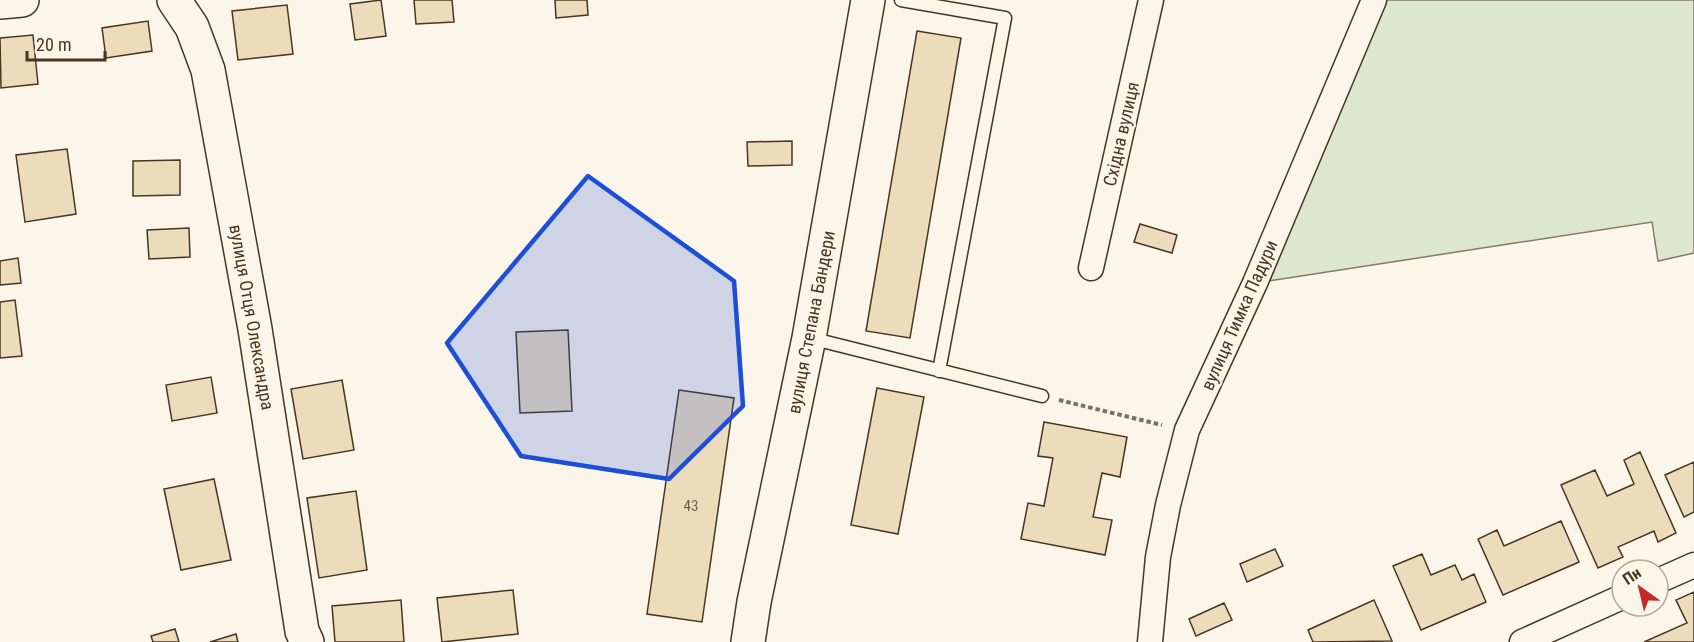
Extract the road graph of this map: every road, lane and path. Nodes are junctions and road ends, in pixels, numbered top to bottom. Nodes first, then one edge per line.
1 (22, 0) edge
2 (174, 0) edge
3 (868, 0) edge
4 (901, 0) edge
5 (1151, 0) edge
6 (1374, 0) edge
7 (0, 2) edge
8 (1091, 268) dead end
9 (809, 338) junction
10 (939, 371) junction
11 (1042, 396) joint
12 (1186, 430) junction
13 (1694, 565) edge
14 (1670, 576) edge
15 (1610, 602) edge
16 (304, 638) edge
17 (748, 642) edge
18 (1150, 642) edge
19 (1522, 642) edge

1 - 7 street
2 - 16 street, вулиця Отця Олександра
3 - 9 street, вулиця Степана Бандери
4 - 10 lane
5 - 8 street, Східна вулиця
6 - 12 street, вулиця Тимка Падури
9 - 10 lane
9 - 17 street, вулиця Степана Бандери
10 - 11 lane
11 - 12 path
12 - 18 street, вулиця Тимка Падури
13 - 14 street
15 - 19 street

